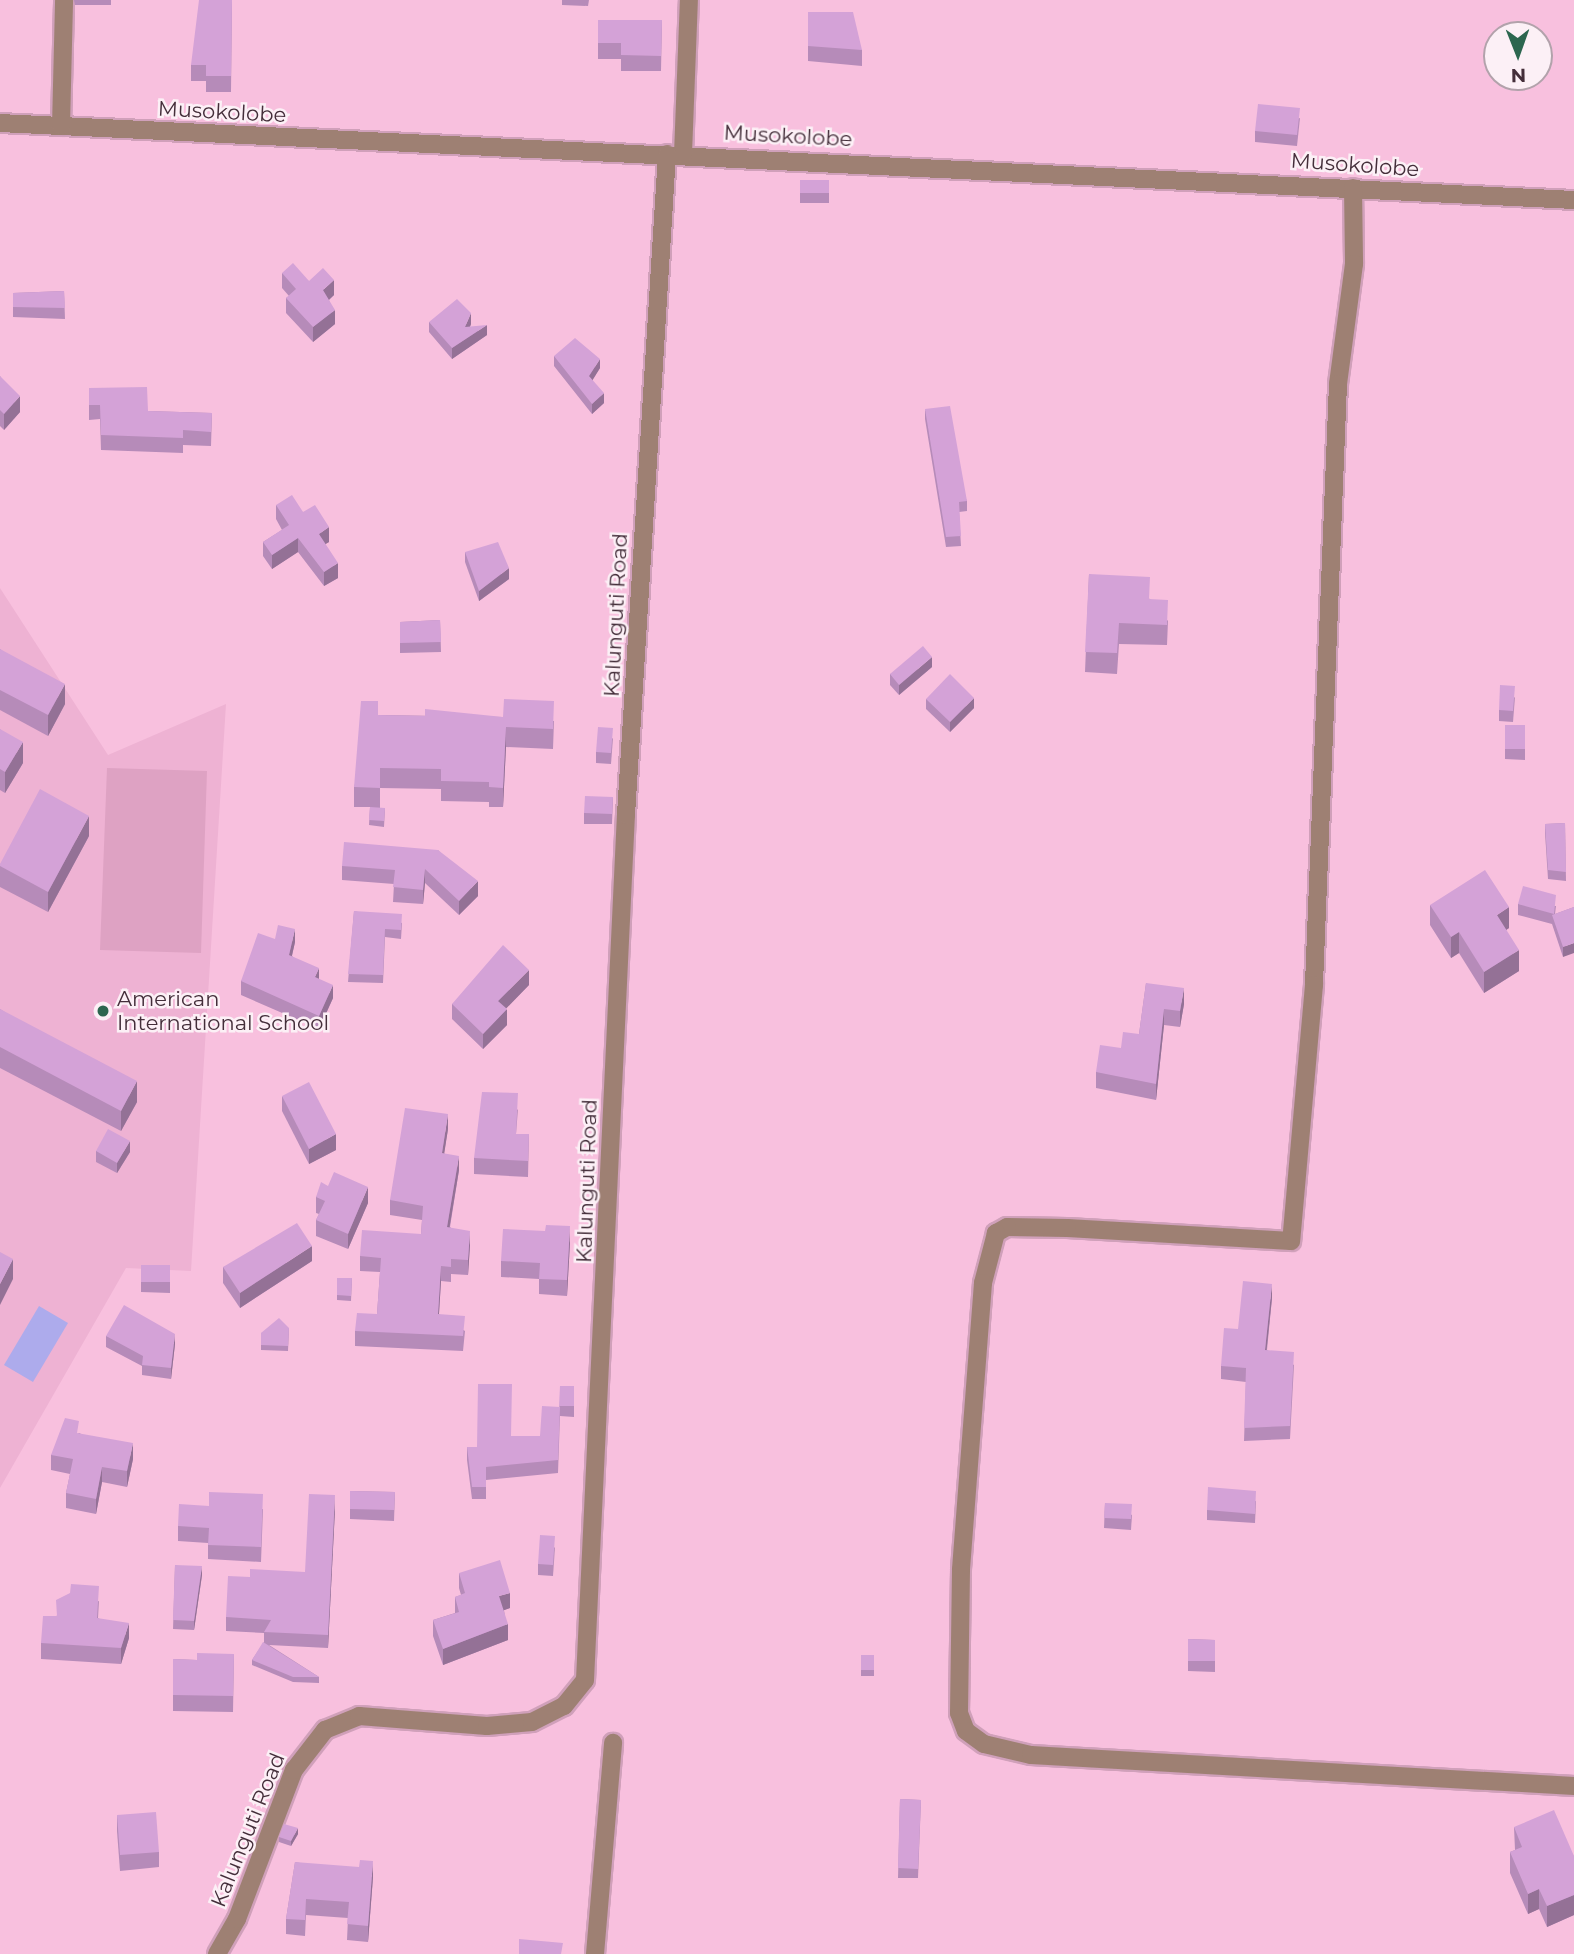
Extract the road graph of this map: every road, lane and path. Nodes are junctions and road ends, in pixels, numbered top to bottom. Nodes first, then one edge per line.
1 (64, 0) edge
2 (689, 0) edge
3 (0, 123) edge
4 (61, 126) junction
5 (675, 154) junction
6 (1353, 188) junction
7 (1574, 200) edge
8 (613, 1743) dead end
9 (1574, 1786) edge
10 (217, 1954) edge
11 (595, 1954) edge

1 - 4 street
2 - 5 street, Kalunguti Road
3 - 4 street, Musokolobe
4 - 5 street, Musokolobe
5 - 6 street, Musokolobe
5 - 10 street, Kalunguti Road
6 - 7 street, Musokolobe
6 - 9 street
8 - 11 street

